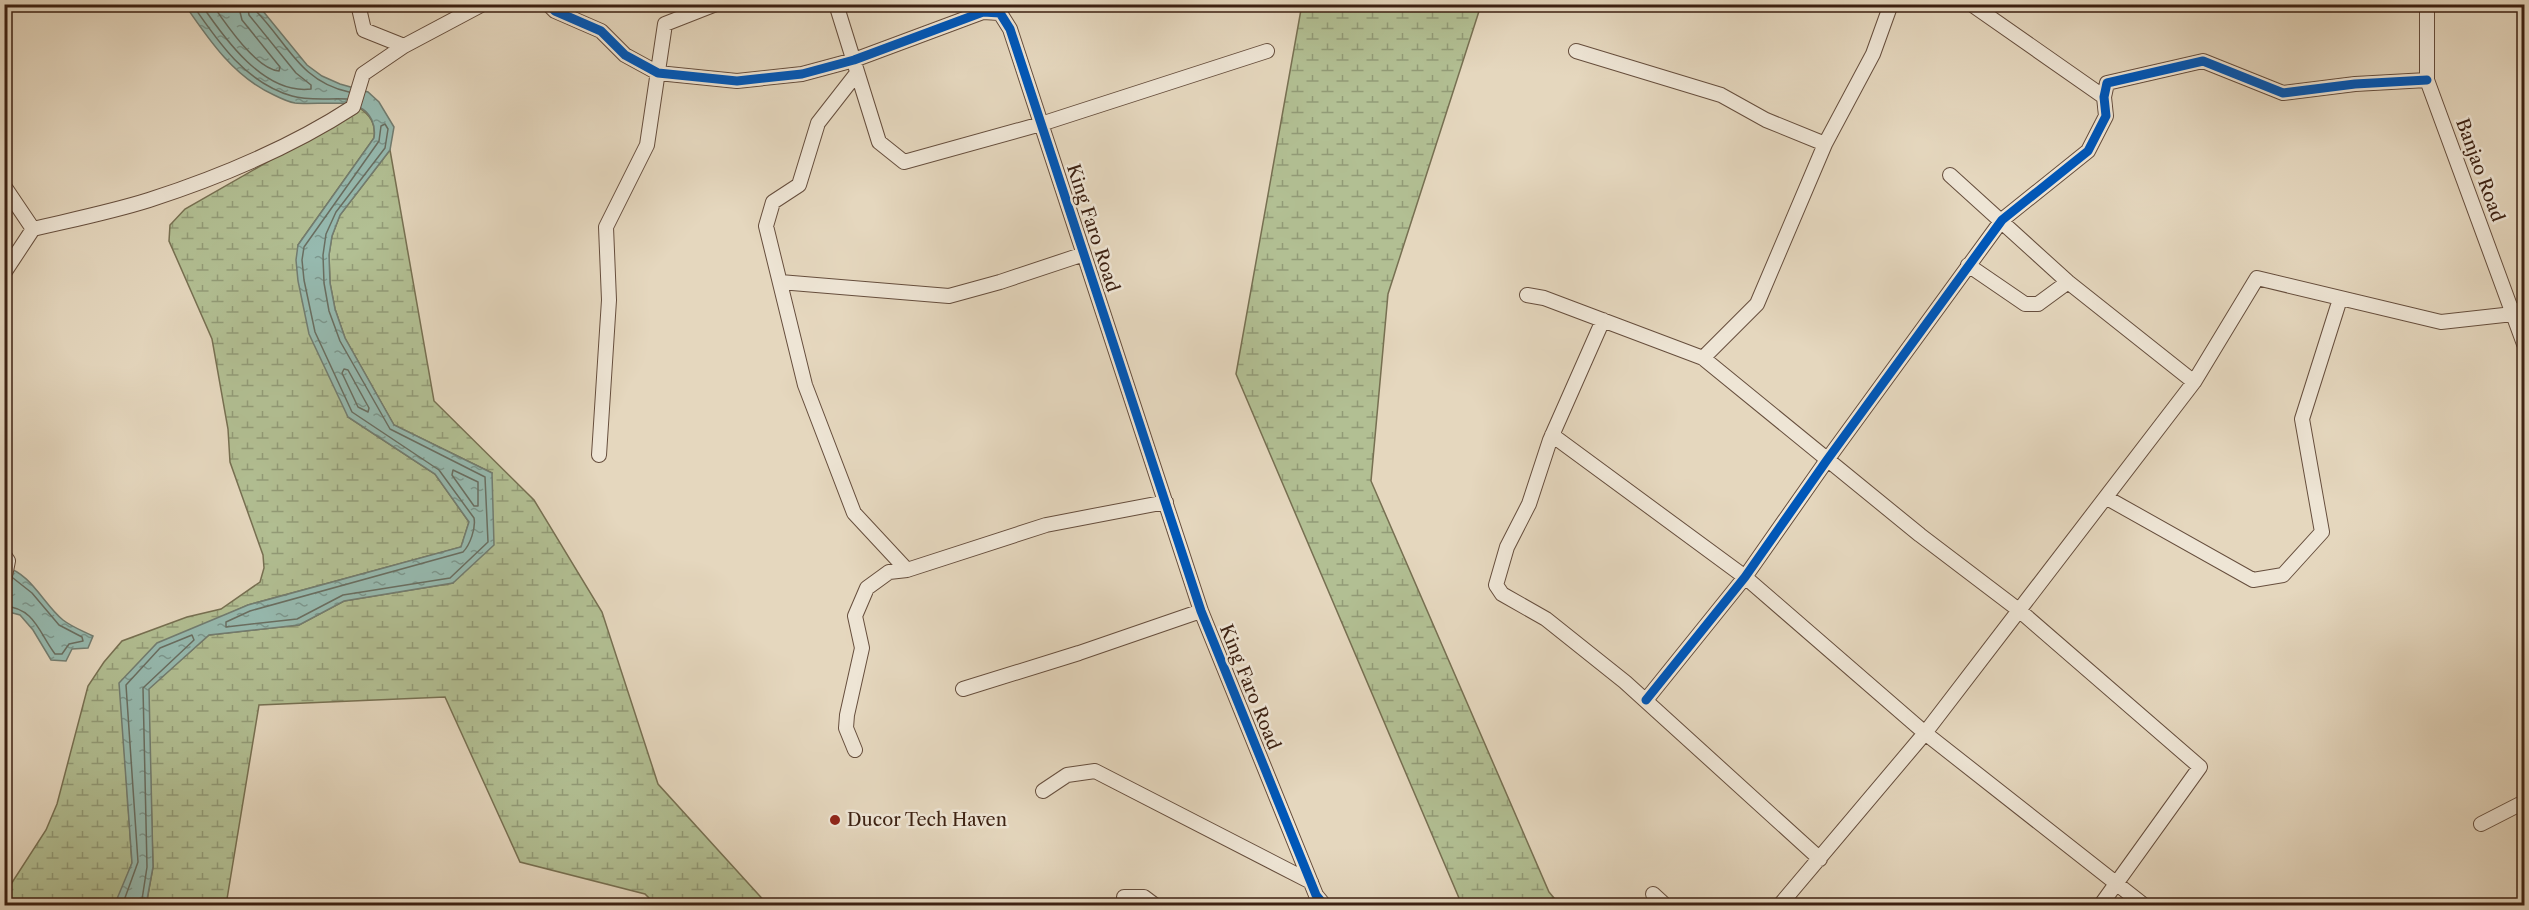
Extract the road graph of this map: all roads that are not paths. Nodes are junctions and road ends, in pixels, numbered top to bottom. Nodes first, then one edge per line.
1 (358, 4) edge
2 (483, 4) edge
3 (548, 4) edge
4 (716, 4) edge
5 (836, 4) edge
6 (1891, 4) edge
7 (1971, 4) edge
8 (2427, 4) edge
9 (404, 46) junction
10 (1267, 51) dead end
11 (1576, 51) dead end
12 (855, 66) junction
13 (658, 73) junction
14 (2427, 80) junction
15 (2104, 97) junction
16 (1041, 124) junction
17 (1825, 144) junction
18 (1950, 175) dead end
19 (4, 186) edge
20 (2002, 220) junction
21 (33, 229) junction
22 (1084, 254) junction
23 (1968, 266) junction
24 (4, 273) edge
25 (780, 282) junction
26 (2068, 282) junction
27 (1527, 295) dead end
28 (2340, 299) junction
29 (2519, 311) edge
30 (1603, 320) junction
31 (2524, 344) edge
32 (1703, 358) junction
33 (2194, 382) junction
34 (1552, 435) junction
35 (599, 455) dead end
36 (1827, 460) junction
37 (2107, 498) junction
38 (1166, 502) junction
39 (4, 555) edge
40 (907, 570) junction
41 (1745, 577) junction
42 (4, 581) edge
43 (1201, 610) junction
44 (2020, 611) junction
45 (963, 689) dead end
46 (1646, 700) junction
47 (1925, 733) junction
48 (855, 750) dead end
49 (1043, 791) dead end
50 (2524, 802) edge
51 (2481, 824) dead end
52 (1820, 859) junction
53 (1311, 882) junction
54 (2117, 884) junction
55 (1653, 894) dead end
56 (1124, 897) dead end
57 (1156, 906) edge
58 (1325, 906) edge
59 (1666, 906) edge
60 (1779, 906) edge
61 (2100, 906) edge
62 (2145, 906) edge

1 - 9 street
2 - 9 street
3 - 13 street, King Faro Road
4 - 13 street
5 - 12 street
6 - 17 street
7 - 15 street
8 - 14 street, Banjao Road
9 - 21 street
10 - 16 street
11 - 17 street
12 - 13 street, King Faro Road
12 - 16 street
12 - 16 street, King Faro Road
12 - 25 street
13 - 35 street
14 - 15 street
14 - 29 street, Banjao Road
15 - 20 street
16 - 22 street, King Faro Road
17 - 32 street
18 - 20 street
19 - 21 street
20 - 23 street
20 - 26 street
21 - 24 street
22 - 25 street
22 - 38 street, King Faro Road
23 - 26 street
23 - 36 street
25 - 40 street
26 - 33 street
27 - 30 street
28 - 29 street
28 - 33 street
28 - 37 street
29 - 31 street, Banjao Road
30 - 32 street
30 - 34 street
32 - 36 street
33 - 37 street
34 - 41 street
34 - 46 street
36 - 41 street
36 - 44 street
37 - 44 street
38 - 40 street
38 - 43 street, King Faro Road
39 - 42 street
40 - 48 street
41 - 46 street
41 - 47 street
43 - 45 street
43 - 53 street, King Faro Road
44 - 47 street
44 - 54 street
46 - 52 street
47 - 52 street
47 - 54 street
49 - 53 street
50 - 51 street
52 - 60 street
53 - 58 street, King Faro Road
54 - 61 street
54 - 62 street
55 - 59 street
56 - 57 street

